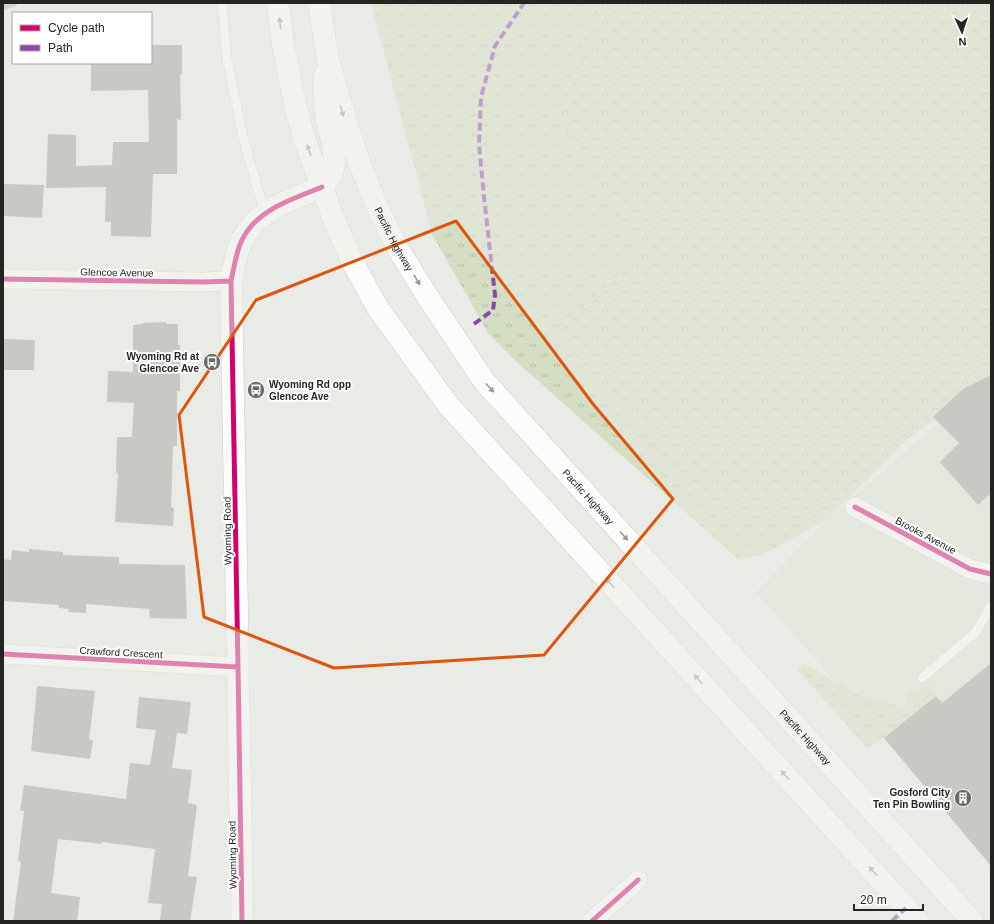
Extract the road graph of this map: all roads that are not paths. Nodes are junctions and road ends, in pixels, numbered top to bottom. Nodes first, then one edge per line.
1 (222, 3) edge
2 (278, 3) edge
3 (319, 3) edge
4 (328, 60) junction
5 (322, 187) junction
6 (265, 214) junction
7 (3, 279) edge
8 (231, 281) junction
9 (855, 507) dead end
10 (991, 574) edge
11 (991, 606) edge
12 (3, 654) edge
13 (238, 667) junction
14 (922, 678) dead end
15 (638, 880) dead end
16 (242, 921) edge
17 (592, 921) edge
18 (918, 921) edge
19 (972, 921) edge

1 - 6 lane
5 -> 2 main road
3 - 4 main road, Pacific Highway
4 - 5 main road
4 -> 19 main road, Pacific Highway
5 - 6 main road, Wyoming Road
18 -> 5 main road
6 - 8 main road, Wyoming Road
7 - 8 street, Glencoe Avenue
8 - 13 main road, Wyoming Road
9 - 10 street, Brooks Avenue
11 - 14 lane
12 - 13 street, Crawford Crescent
13 - 16 main road, Wyoming Road
15 - 17 street

